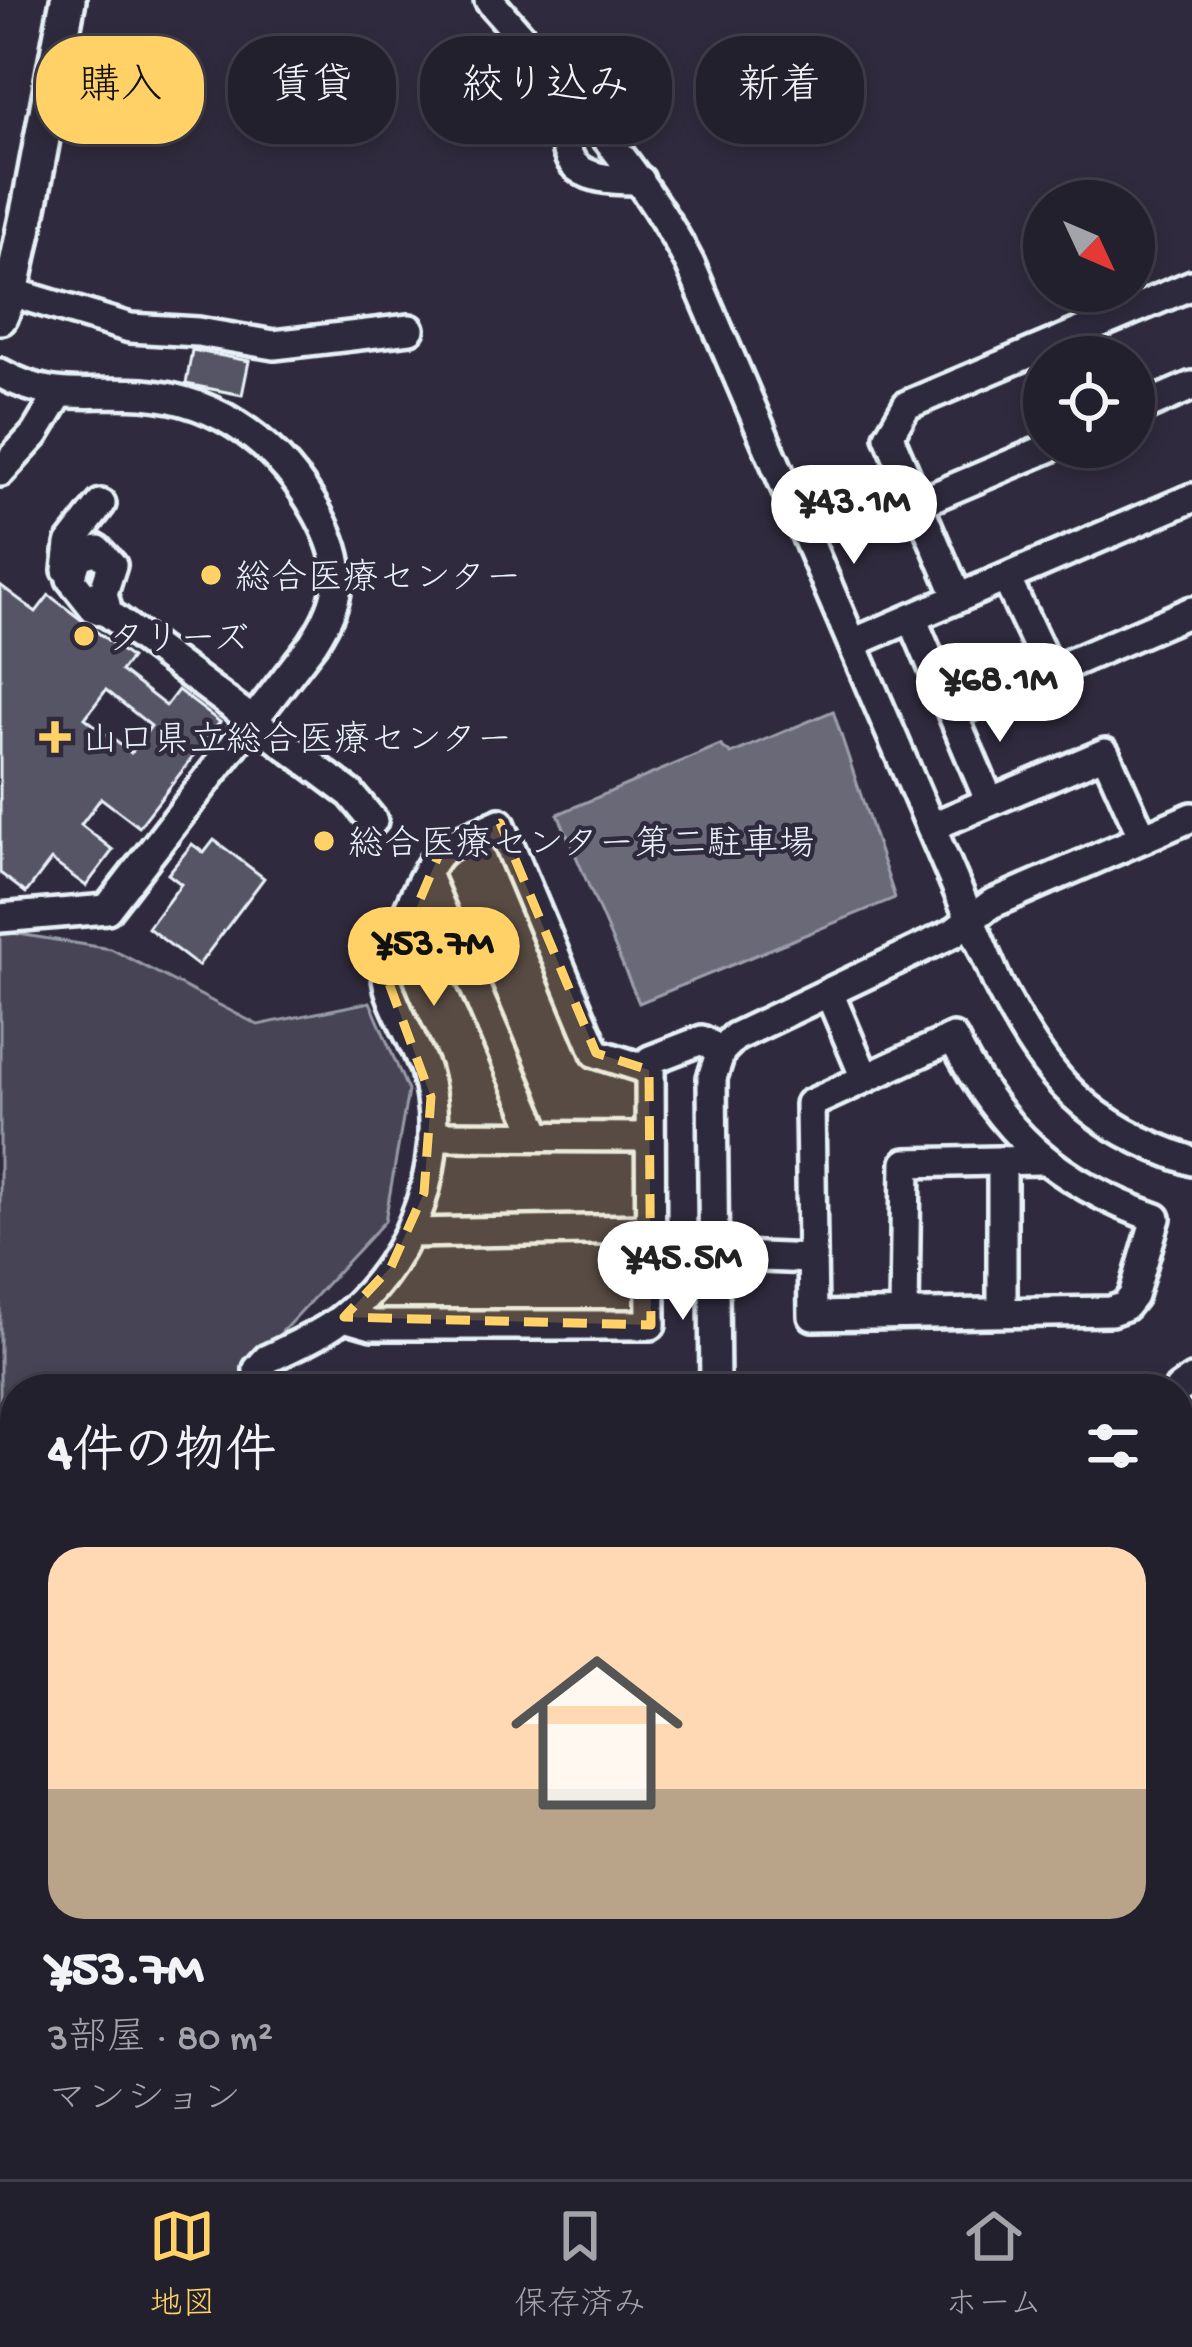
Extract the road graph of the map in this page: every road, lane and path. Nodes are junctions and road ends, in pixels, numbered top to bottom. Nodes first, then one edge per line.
1 (68, 0) edge
2 (489, 0) edge
3 (520, 36) edge
4 (566, 144) edge
5 (610, 144) edge
6 (640, 180) junction
7 (1192, 285) edge
8 (5, 304) edge
9 (410, 329) dead end
10 (0, 373) edge
11 (1192, 386) edge
12 (58, 395) junction
13 (1155, 402) edge
14 (0, 436) edge
15 (1023, 459) edge
16 (0, 472) edge
17 (1192, 498) edge
18 (920, 503) junction
19 (101, 505) dead end
20 (1006, 578) junction
21 (71, 579) junction
22 (958, 598) junction
23 (1192, 611) edge
24 (108, 614) junction
25 (912, 618) junction
26 (853, 643) junction
27 (1050, 672) junction
28 (953, 714) junction
29 (253, 721) junction
30 (989, 800) junction
31 (1192, 817) edge
32 (374, 821) dead end
33 (931, 827) junction
34 (1143, 838) junction
35 (427, 876) junction
36 (969, 917) junction
37 (0, 918) edge
38 (830, 995) junction
39 (721, 1051) junction
40 (649, 1070) junction
41 (865, 1078) junction
42 (538, 1135) junction
43 (433, 1136) junction
44 (649, 1137) junction
45 (1041, 1160) junction
46 (1002, 1161) junction
47 (1192, 1161) edge
48 (650, 1229) junction
49 (409, 1233) junction
50 (714, 1256) junction
51 (811, 1259) junction
52 (1002, 1312) junction
53 (904, 1314) junction
54 (344, 1317) junction
55 (258, 1374) edge
56 (716, 1374) edge

1 - 8 main road
2 - 3 street
4 - 6 street
5 - 6 street
6 - 26 street
7 - 18 street
8 - 9 street
10 - 12 street
11 - 13 street
12 - 14 street
12 - 16 street
12 - 29 street
15 - 18 street
17 - 20 street
18 - 22 street
19 - 21 street
20 - 22 street
20 - 27 street
21 - 24 street
21 - 24 street
22 - 25 street
23 - 27 street
24 - 29 street
25 - 26 street
25 - 28 street
26 - 33 street
27 - 28 street
28 - 30 street
29 - 32 street
29 - 37 street
30 - 33 street
30 - 34 street
31 - 34 street
33 - 36 street
34 - 36 street
35 - 40 street
35 - 42 street
35 - 43 street
36 - 38 street
36 - 47 street
38 - 39 street
38 - 41 street
39 - 40 street
39 - 50 street
40 - 44 street
41 - 45 street
41 - 51 street
42 - 43 street
42 - 44 street
43 - 49 street
44 - 48 street
45 - 46 street
45 - 52 street
46 - 52 street
46 - 53 street
48 - 49 street
48 - 54 street
49 - 54 street
50 - 51 street
50 - 56 street
51 - 53 street
52 - 53 street
54 - 55 street

